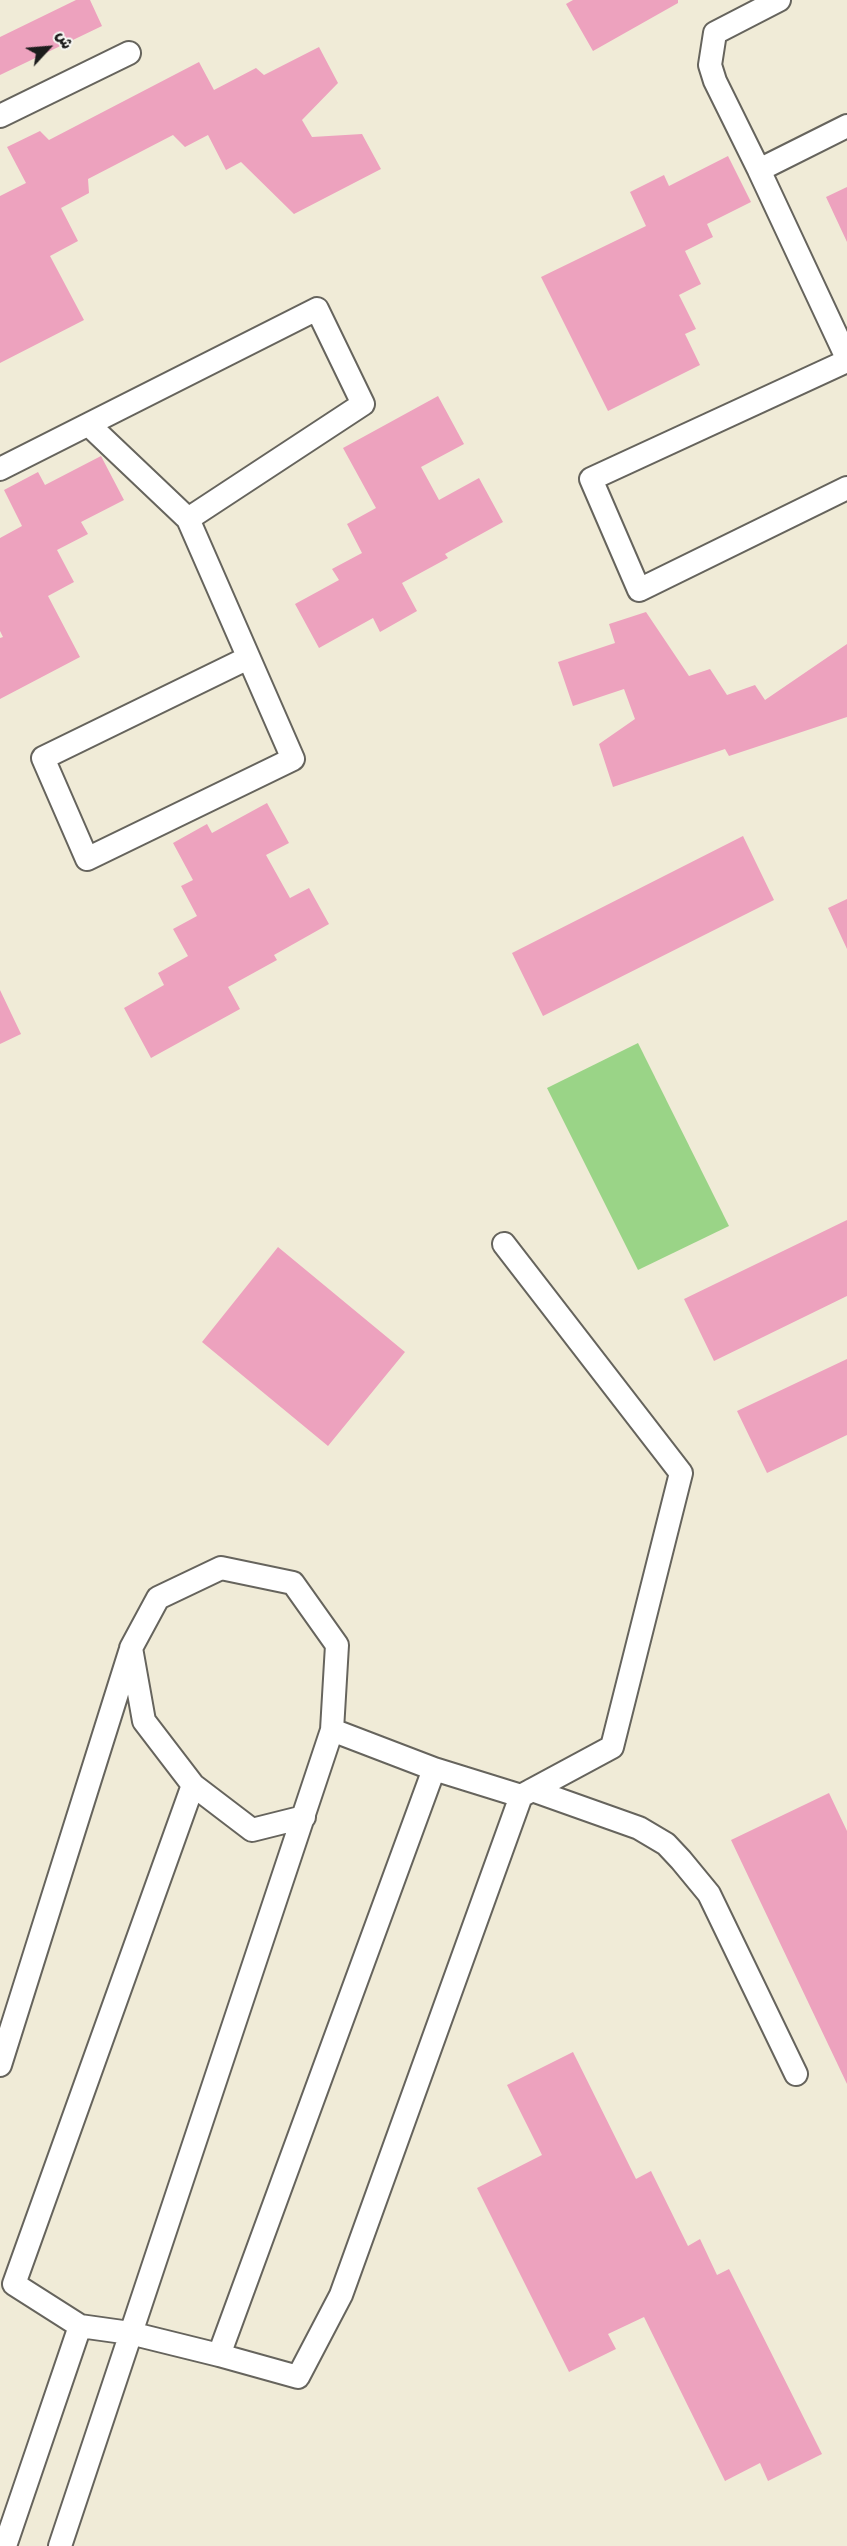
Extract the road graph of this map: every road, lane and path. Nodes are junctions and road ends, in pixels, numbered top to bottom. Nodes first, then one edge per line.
1 (779, 0) edge
2 (129, 54) dead end
3 (0, 116) edge
4 (847, 126) edge
5 (759, 170) junction
6 (847, 359) edge
7 (89, 424) junction
8 (0, 470) edge
9 (847, 489) edge
10 (188, 519) junction
11 (248, 657) junction
12 (504, 1244) dead end
13 (132, 1648) junction
14 (332, 1730) junction
15 (434, 1769) junction
16 (193, 1785) junction
17 (526, 1793) junction
18 (304, 1817) junction
19 (0, 2065) edge
20 (796, 2074) dead end
21 (7, 2279) edge
22 (80, 2326) junction
23 (130, 2334) junction
24 (219, 2355) junction
25 (5, 2546) edge
26 (60, 2546) edge

1 - 5 lane
2 - 3 lane
4 - 5 lane
5 - 6 lane
6 - 9 lane
7 - 8 lane
7 - 10 lane
7 - 10 lane
10 - 11 lane
11 - 11 lane
12 - 17 lane
13 - 14 lane
13 - 16 lane
13 - 19 lane
14 - 15 lane
14 - 18 lane
15 - 17 lane
15 - 24 lane
16 - 18 lane
16 - 21 lane
17 - 20 lane
17 - 24 lane
18 - 23 lane
21 - 22 lane
22 - 23 lane
22 - 25 lane
23 - 24 lane
23 - 26 lane

